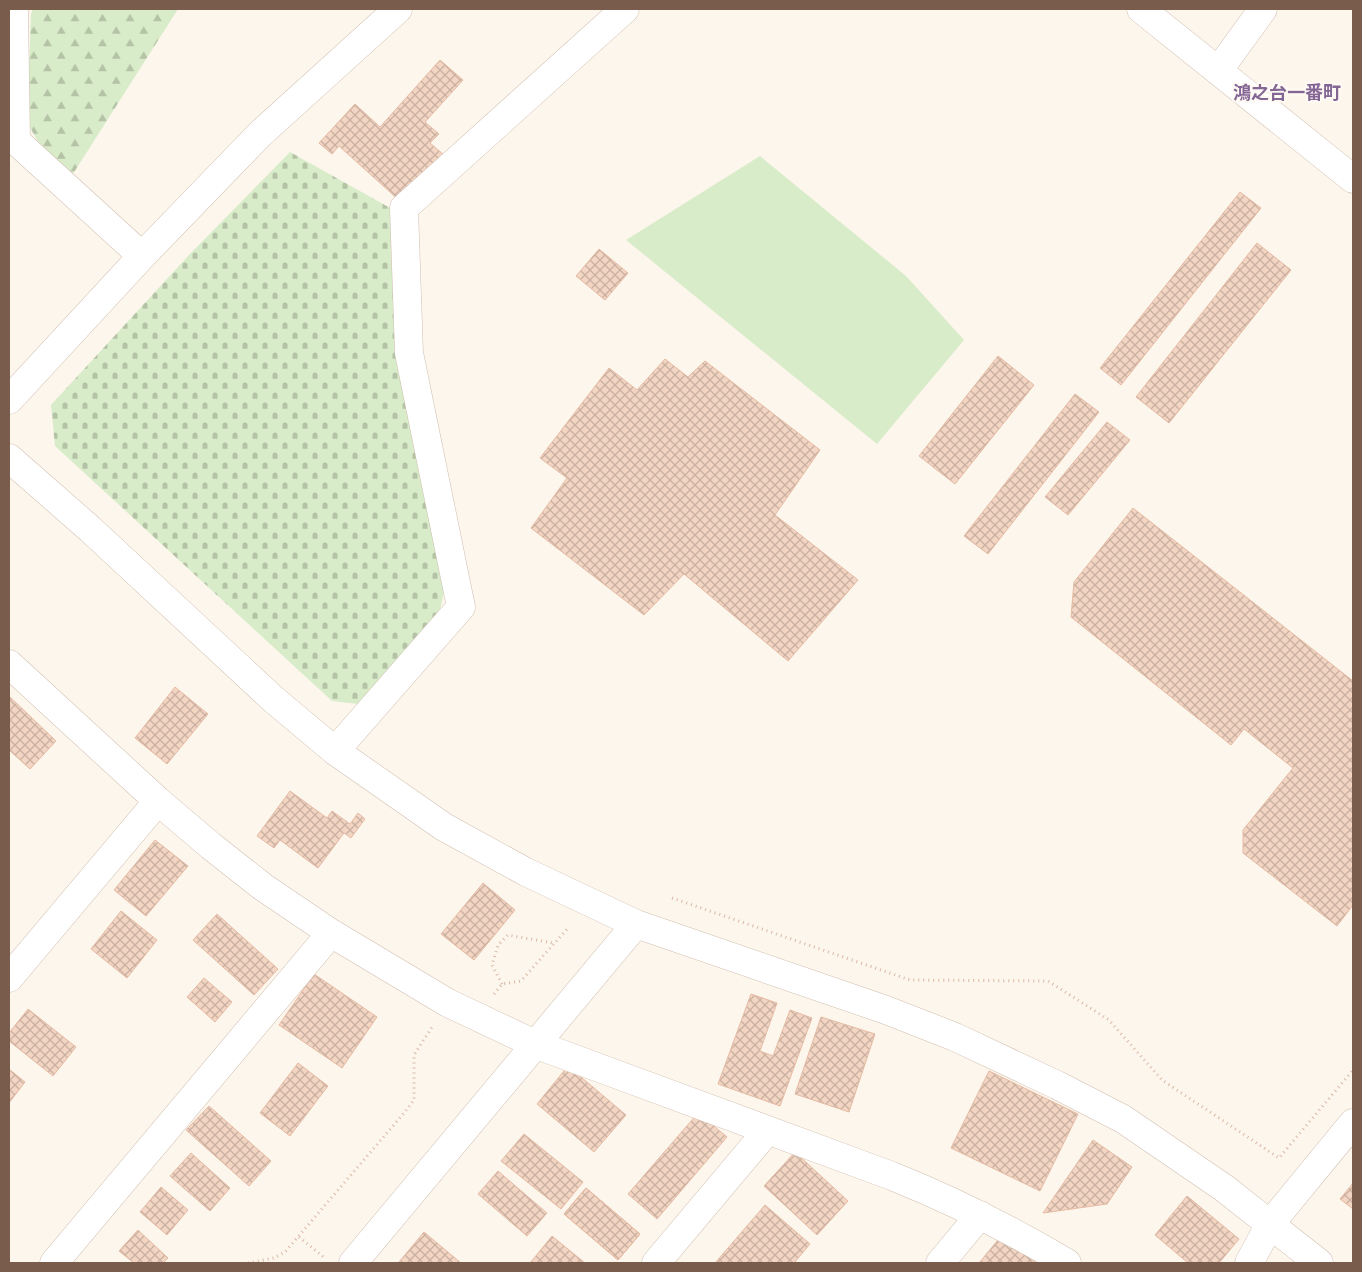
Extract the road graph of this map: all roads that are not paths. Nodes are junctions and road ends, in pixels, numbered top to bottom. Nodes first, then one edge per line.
1 (14, 9) edge
2 (398, 9) edge
3 (625, 9) edge
4 (1141, 9) edge
5 (1263, 9) edge
6 (1218, 71) junction
7 (1353, 179) edge
8 (142, 256) junction
9 (9, 400) edge
10 (9, 458) edge
11 (9, 664) edge
12 (335, 751) junction
13 (158, 800) junction
14 (636, 924) junction
15 (331, 933) junction
16 (9, 978) edge
17 (536, 1045) junction
18 (1353, 1123) edge
19 (767, 1131) junction
20 (980, 1215) junction
21 (1270, 1224) junction
22 (341, 1262) edge
23 (54, 1263) edge
24 (656, 1263) edge
25 (940, 1263) edge
26 (1067, 1263) edge
27 (1250, 1263) edge
28 (1319, 1263) edge

1 - 8 street
2 - 8 street
3 - 12 street
4 - 6 street
5 - 6 street
6 - 7 street
8 - 9 street
10 - 12 street
11 - 13 street
12 - 14 street
13 - 15 street
13 - 16 street
14 - 17 street
14 - 21 street
15 - 17 street
15 - 23 street
17 - 19 street
17 - 22 street
18 - 21 street
19 - 20 street
19 - 24 street
20 - 25 street
20 - 26 street
21 - 27 street
21 - 28 street

